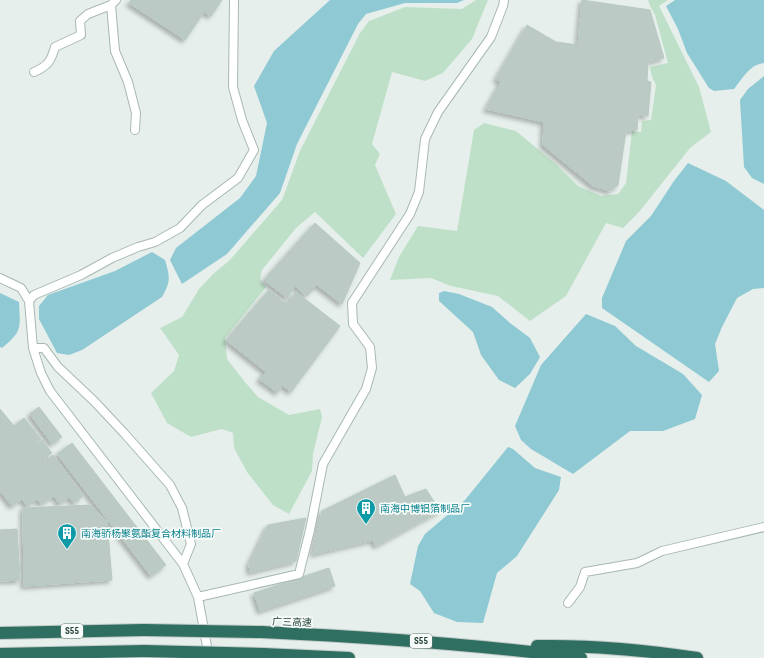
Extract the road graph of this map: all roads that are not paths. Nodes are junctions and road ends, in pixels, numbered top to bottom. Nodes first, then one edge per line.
1 (234, 0) edge
2 (504, 0) edge
3 (113, 3) edge
4 (34, 72) dead end
5 (135, 130) dead end
6 (0, 278) edge
7 (28, 301) junction
8 (33, 348) junction
9 (764, 527) edge
10 (183, 564) junction
11 (198, 597) junction
12 (568, 603) dead end
13 (0, 633) edge
14 (483, 647) junction
15 (0, 654) edge
16 (209, 658) edge
17 (349, 658) edge
18 (581, 658) edge
19 (697, 658) edge

1 - 7 street
2 - 11 street
3 - 4 street
3 - 5 street
6 - 7 street
7 - 8 street
8 - 10 street
8 - 10 street
9 - 12 street
10 - 11 street
11 - 16 street
13 - 14 highway, 广三高速 / S55, bridge
14 - 18 highway, 广三高速 / S55
14 - 19 highway
15 - 17 highway, S55, bridge

